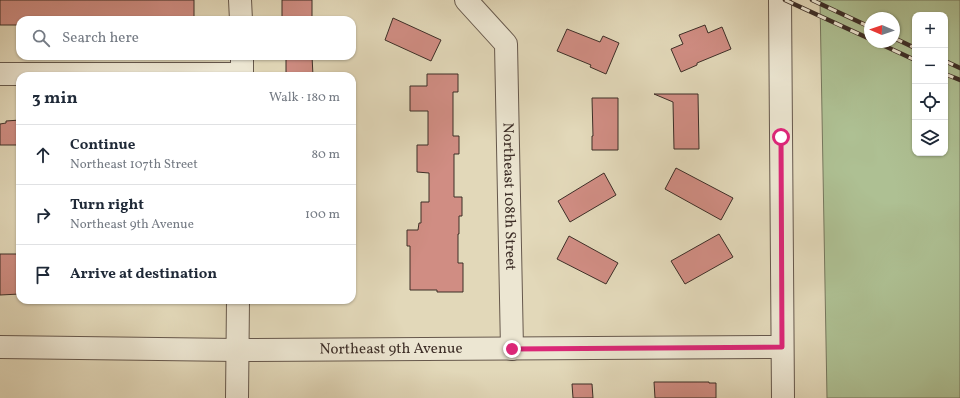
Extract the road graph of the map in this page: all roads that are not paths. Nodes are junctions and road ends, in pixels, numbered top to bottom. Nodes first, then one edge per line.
1 (240, 0) edge
2 (466, 0) edge
3 (780, 0) edge
4 (241, 16) edge
5 (242, 69) edge
6 (97, 72) edge
7 (0, 74) edge
8 (16, 74) edge
9 (238, 304) edge
10 (0, 347) edge
11 (782, 347) junction
12 (512, 349) junction
13 (238, 350) junction
14 (237, 398) edge
15 (783, 398) edge

1 - 4 street
2 - 12 street, Northeast 108th Street
3 - 11 street
5 - 6 street
7 - 8 street
9 - 13 street
10 - 13 street, Northeast 9th Avenue
11 - 12 street, Northeast 9th Avenue
11 - 15 street
12 - 13 street, Northeast 9th Avenue
13 - 14 street

